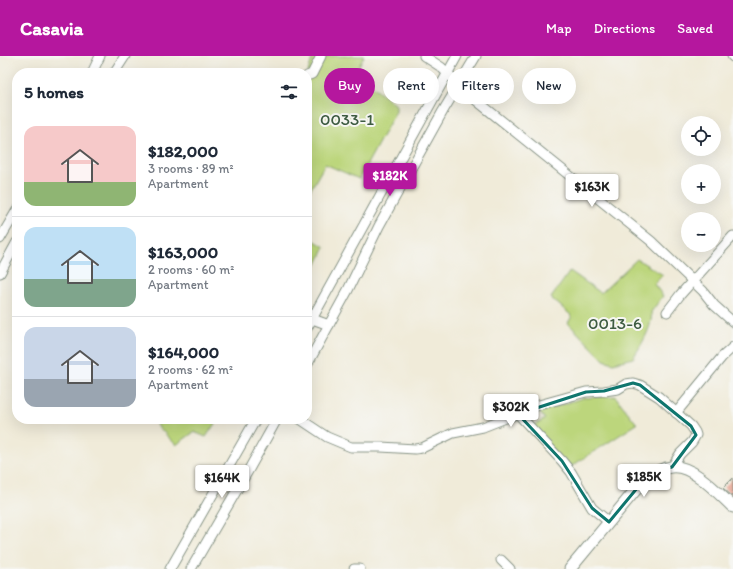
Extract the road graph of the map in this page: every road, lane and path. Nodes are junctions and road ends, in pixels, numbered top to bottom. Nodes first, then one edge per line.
1 (100, 56) edge
2 (125, 56) edge
3 (321, 56) edge
4 (424, 56) edge
5 (457, 56) edge
6 (476, 56) edge
7 (94, 68) edge
8 (117, 68) edge
9 (450, 68) edge
10 (469, 68) edge
11 (447, 73) joint
12 (312, 74) edge
13 (447, 104) edge
14 (481, 104) edge
15 (12, 219) edge
16 (733, 236) edge
17 (0, 239) edge
18 (12, 251) edge
19 (0, 273) edge
20 (693, 281) junction
21 (667, 312) dead end
22 (312, 314) edge
23 (312, 319) edge
24 (733, 322) edge
25 (329, 325) junction
26 (733, 347) edge
27 (312, 356) edge
28 (676, 413) junction
29 (518, 414) junction
30 (253, 424) edge
31 (274, 424) edge
32 (308, 424) edge
33 (672, 467) junction
34 (733, 506) edge
35 (609, 522) junction
36 (501, 560) dead end
37 (170, 569) edge
38 (191, 569) edge
39 (354, 569) edge
40 (360, 569) edge
41 (510, 569) edge
42 (570, 569) edge

1 - 7 street
2 - 8 street
3 - 12 street
4 - 11 street
5 - 9 street
6 - 10 street
11 - 22 street
13 - 25 street
14 - 20 street
15 - 17 street
16 - 20 street
18 - 19 street
20 - 21 street
20 - 24 street
23 - 25 street
25 - 27 street
26 - 28 street
28 - 29 street
28 - 33 street
29 - 32 street
29 - 35 street
30 - 37 street
31 - 38 street
33 - 34 main road
33 - 35 main road
35 - 42 main road
36 - 41 street
39 - 40 street

